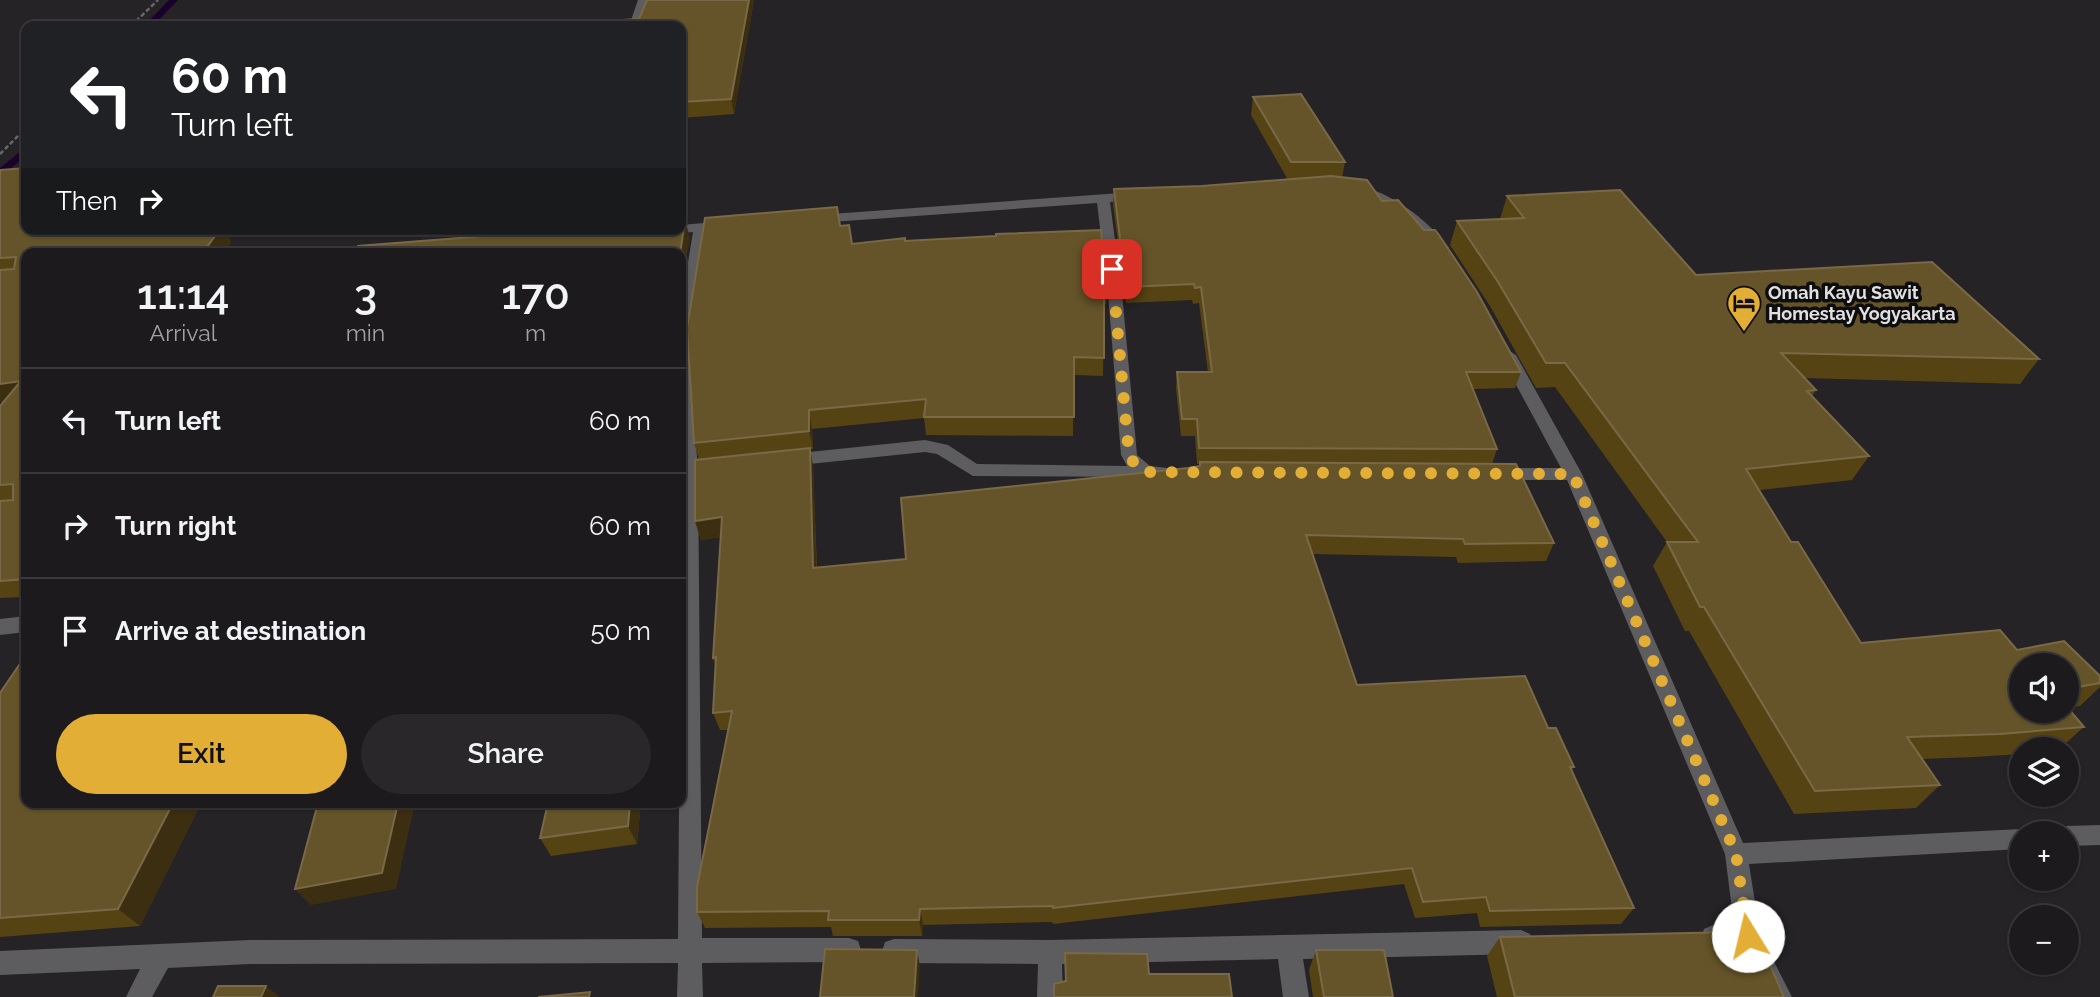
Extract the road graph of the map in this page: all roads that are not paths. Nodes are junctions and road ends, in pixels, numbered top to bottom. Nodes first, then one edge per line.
1 (643, 0) edge
2 (636, 21) edge
3 (1340, 186) edge
4 (1155, 194) edge
5 (1103, 197) junction
6 (798, 220) edge
7 (743, 224) edge
8 (701, 227) junction
9 (686, 228) edge
10 (1455, 267) edge
11 (686, 322) edge
12 (1501, 343) edge
13 (686, 382) edge
14 (772, 462) edge
15 (1145, 472) junction
16 (1184, 473) edge
17 (1475, 474) edge
18 (1573, 474) junction
19 (21, 625) edge
20 (0, 627) edge
21 (2100, 835) edge
22 (2079, 836) edge
23 (2009, 840) edge
24 (1736, 854) junction
25 (1748, 936) junction
26 (1693, 938) edge
27 (1539, 941) edge
28 (1289, 947) junction
29 (692, 949) junction
30 (1050, 952) junction
31 (161, 956) junction
32 (0, 963) edge
33 (139, 997) edge
34 (690, 997) edge
35 (1050, 997) edge
36 (1296, 997) edge
37 (1779, 997) edge

1 - 2 street
3 - 10 street
4 - 5 street
5 - 6 street
5 - 15 street
7 - 8 street
8 - 9 street
8 - 11 street
12 - 18 street
13 - 29 street
14 - 15 street
15 - 16 street
17 - 18 street
18 - 24 street
19 - 20 street
21 - 22 street
23 - 24 street
24 - 25 street
25 - 26 street
25 - 37 street
27 - 28 street
28 - 30 street
28 - 36 street
29 - 30 street
29 - 31 street
29 - 34 street
30 - 35 street
31 - 32 street
31 - 33 street

